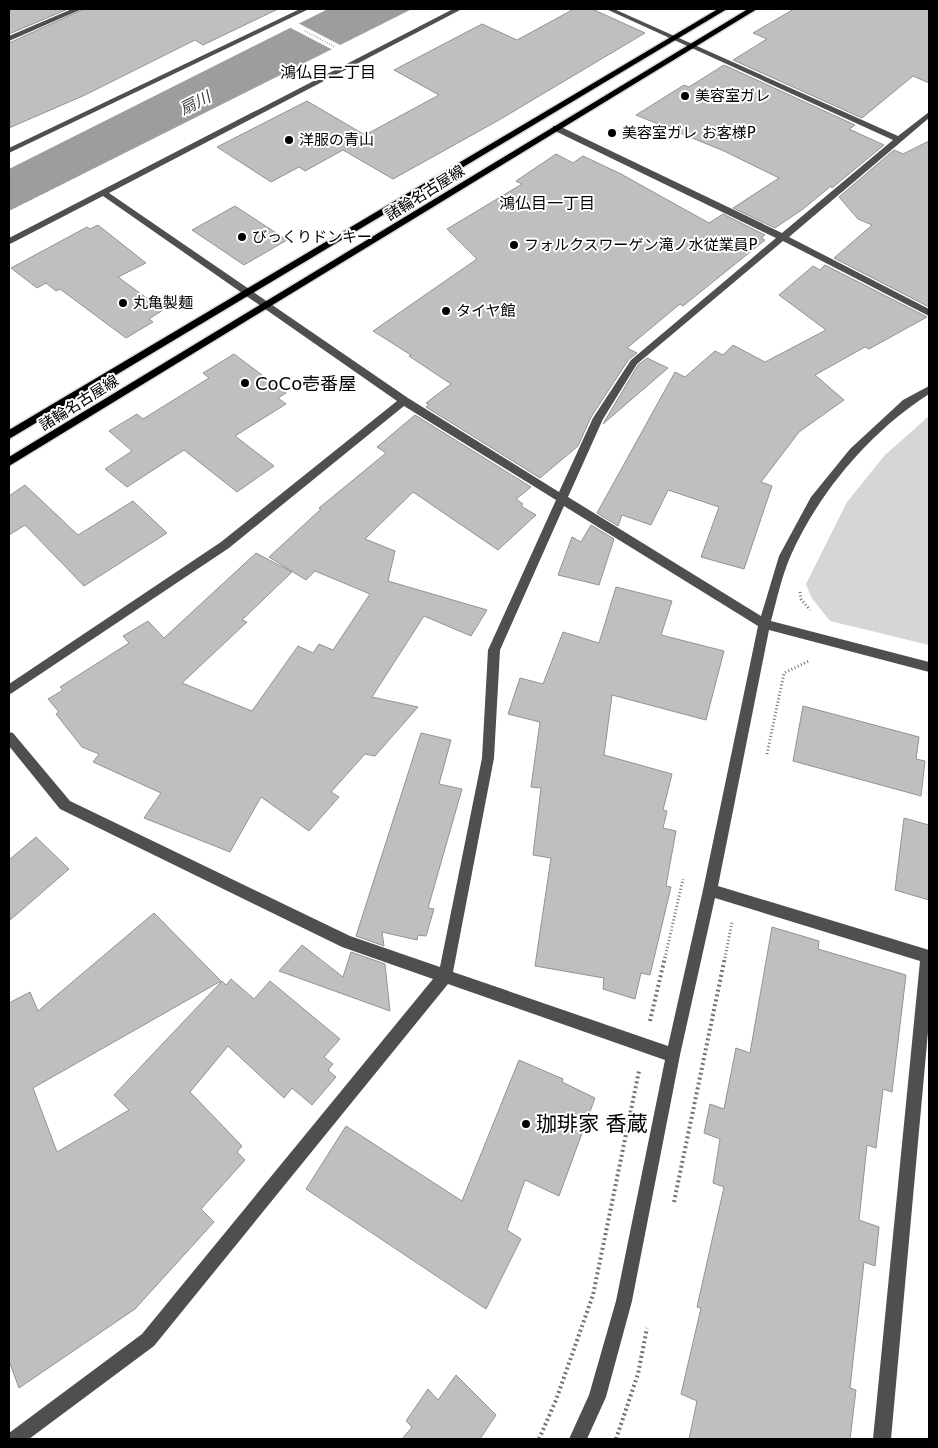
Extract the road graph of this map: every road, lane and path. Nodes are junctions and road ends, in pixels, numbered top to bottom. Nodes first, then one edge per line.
1 (78, 9) edge
2 (285, 9) edge
3 (305, 9) edge
4 (458, 9) edge
5 (609, 9) edge
6 (723, 9) edge
7 (753, 9) edge
8 (295, 14) junction
9 (300, 28) dead end
10 (674, 38) junction
11 (9, 39) edge
12 (692, 47) junction
13 (341, 50) dead end
14 (929, 114) edge
15 (556, 128) junction
16 (900, 140) junction
17 (9, 151) edge
18 (104, 192) junction
19 (782, 237) junction
20 (9, 241) edge
21 (248, 293) junction
22 (265, 305) junction
23 (929, 313) edge
24 (929, 389) edge
25 (404, 402) junction
26 (9, 435) edge
27 (9, 462) edge
28 (563, 500) junction
29 (798, 586) dead end
30 (813, 614) dead end
31 (764, 624) junction
32 (814, 659) dead end
33 (929, 667) edge
34 (9, 690) edge
35 (9, 737) edge
36 (766, 758) dead end
37 (685, 870) dead end
38 (710, 890) junction
39 (929, 957) edge
40 (445, 976) junction
41 (649, 1022) dead end
42 (673, 1055) junction
43 (641, 1063) dead end
44 (15, 1439) edge
45 (539, 1439) edge
46 (578, 1439) edge
47 (882, 1439) edge

1 - 11 street
2 - 8 street
3 - 8 street
4 - 18 street
5 - 10 street
6 - 10 main road, 諸輪名古屋線
7 - 12 main road, 諸輪名古屋線
8 - 17 street
9 - 13 path
10 - 12 street
10 - 21 main road, 諸輪名古屋線
12 - 15 main road, 諸輪名古屋線
12 - 16 street
14 - 16 street
15 - 19 street
15 - 22 main road, 諸輪名古屋線
16 - 19 street
18 - 20 street
18 - 21 street
19 - 23 street
19 - 28 street
21 - 22 street
21 - 26 main road, 諸輪名古屋線
22 - 25 street
22 - 27 main road, 諸輪名古屋線
24 - 31 street
25 - 28 street
25 - 34 street
28 - 31 street
28 - 40 street
29 - 30 path
31 - 33 street
31 - 38 street
32 - 36 path
35 - 40 street
37 - 41 path
38 - 39 street
38 - 42 street
39 - 47 street
40 - 42 street
40 - 44 street
42 - 46 street
43 - 45 path

